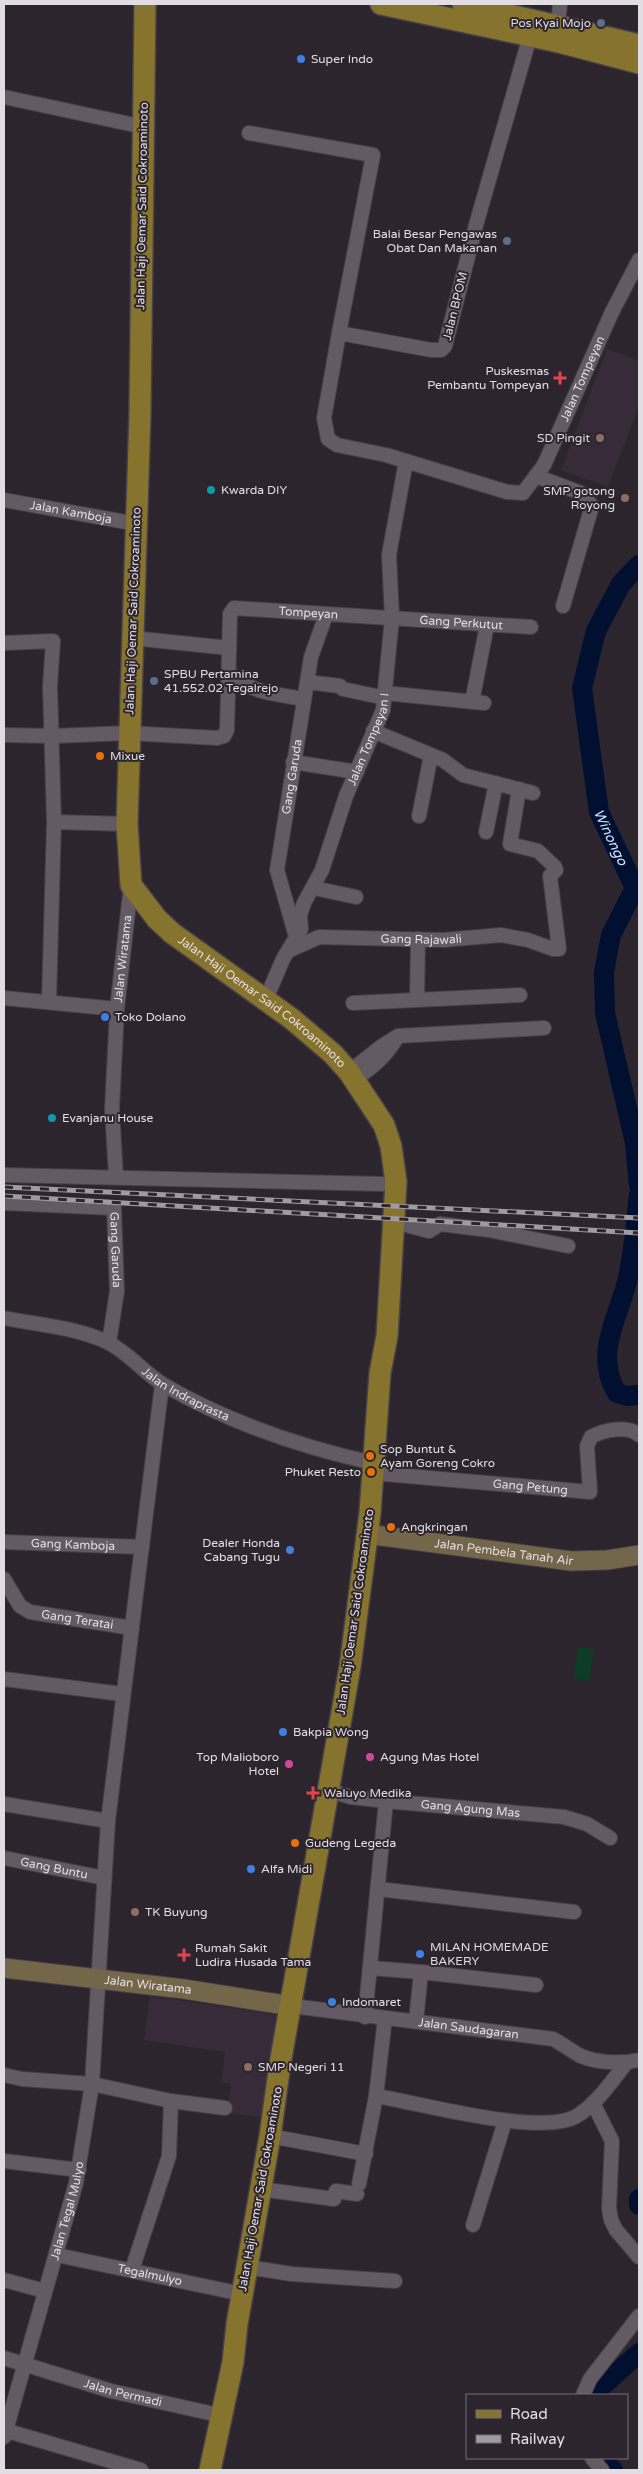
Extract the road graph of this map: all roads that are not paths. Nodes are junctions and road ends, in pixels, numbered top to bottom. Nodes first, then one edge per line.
1 (145, 4) edge
2 (381, 4) edge
3 (463, 4) edge
4 (559, 14) edge
5 (530, 36) junction
6 (639, 45) edge
7 (639, 63) edge
8 (4, 97) edge
9 (144, 127) junction
10 (249, 133) dead end
11 (639, 260) edge
12 (339, 333) junction
13 (406, 461) junction
14 (536, 476) junction
15 (4, 500) edge
16 (137, 524) junction
17 (563, 606) dead end
18 (326, 615) junction
19 (392, 618) junction
20 (487, 624) junction
21 (531, 627) dead end
22 (132, 638) junction
23 (4, 642) edge
24 (229, 648) junction
25 (229, 674) junction
26 (306, 682) junction
27 (385, 696) junction
28 (304, 698) junction
29 (373, 731) junction
30 (128, 733) junction
31 (4, 734) edge
32 (53, 736) junction
33 (431, 755) junction
34 (293, 762) junction
35 (357, 772) junction
36 (496, 783) junction
37 (519, 789) junction
38 (533, 793) dead end
39 (419, 816) dead end
40 (54, 822) junction
41 (127, 824) junction
42 (486, 832) dead end
43 (131, 885) junction
44 (314, 888) junction
45 (356, 897) dead end
46 (418, 939) junction
47 (293, 944) junction
48 (520, 995) dead end
49 (4, 998) edge
50 (266, 999) junction
51 (418, 1000) junction
52 (49, 1001) junction
53 (353, 1003) dead end
54 (117, 1009) junction
55 (544, 1028) dead end
56 (351, 1076) junction
57 (373, 1109) junction
58 (4, 1175) edge
59 (116, 1177) junction
60 (383, 1184) junction
61 (4, 1203) edge
62 (395, 1222) junction
63 (568, 1246) dead end
64 (4, 1318) edge
65 (109, 1343) junction
66 (380, 1373) junction
67 (162, 1384) junction
68 (635, 1432) edge
69 (373, 1468) junction
70 (367, 1534) junction
71 (4, 1542) edge
72 (142, 1547) junction
73 (639, 1555) edge
74 (5, 1587) edge
75 (132, 1628) junction
76 (4, 1679) edge
77 (122, 1694) junction
78 (327, 1790) junction
79 (386, 1801) junction
80 (4, 1804) edge
81 (108, 1821) junction
82 (610, 1838) dead end
83 (4, 1858) edge
84 (104, 1878) junction
85 (378, 1889) junction
86 (574, 1912) dead end
87 (4, 1968) edge
88 (370, 1968) junction
89 (421, 1972) junction
90 (98, 1979) junction
91 (536, 1985) dead end
92 (292, 2006) junction
93 (365, 2017) junction
94 (385, 2018) junction
95 (416, 2021) junction
96 (633, 2061) edge
97 (4, 2075) edge
98 (92, 2084) junction
99 (376, 2096) junction
100 (171, 2101) junction
101 (593, 2103) junction
102 (225, 2108) dead end
103 (505, 2121) junction
104 (270, 2136) junction
105 (366, 2154) junction
106 (4, 2161) edge
107 (79, 2170) junction
108 (260, 2189) junction
109 (472, 2225) dead end
110 (57, 2255) junction
111 (639, 2257) edge
112 (247, 2267) junction
113 (132, 2270) junction
114 (4, 2280) edge
115 (395, 2281) dead end
116 (45, 2291) junction
117 (242, 2294) junction
118 (639, 2316) edge
119 (4, 2358) edge
120 (24, 2364) junction
121 (583, 2394) edge
122 (223, 2416) junction
123 (4, 2433) edge
124 (593, 2459) edge
125 (141, 2470) edge
126 (210, 2470) edge
127 (602, 2470) edge

1 - 9 main road, Jalan Haji Oemar Said Cokroaminoto
2 - 5 main road
3 - 4 main road
4 - 6 main road
5 - 7 main road
5 - 12 street, Jalan BPOM
8 - 9 street
9 - 16 main road, Jalan Haji Oemar Said Cokroaminoto
10 - 12 street
11 - 14 street, Jalan Tompeyan
12 - 13 street
13 - 14 street, Jalan Tompeyan
13 - 19 street, Jalan Tompeyan I
14 - 17 street
15 - 16 street, Jalan Kamboja
16 - 22 main road, Jalan Haji Oemar Said Cokroaminoto
18 - 19 street, Tompeyan
18 - 24 street, Tompeyan
18 - 26 street, Gang Garuda
19 - 20 street, Gang Perkutut
19 - 27 street, Jalan Tompeyan I
20 - 21 street, Gang Perkutut
20 - 27 street
22 - 24 street
22 - 30 main road, Jalan Haji Oemar Said Cokroaminoto
23 - 32 street
24 - 25 street
25 - 28 street
25 - 30 street
26 - 27 street
26 - 28 street, Gang Garuda
27 - 29 street, Jalan Tompeyan I
28 - 34 street, Gang Garuda
29 - 33 street
29 - 35 street, Jalan Tompeyan I
30 - 32 street
30 - 41 main road, Jalan Haji Oemar Said Cokroaminoto
31 - 32 street
32 - 40 street
33 - 36 street
33 - 39 street
34 - 35 street
34 - 47 street, Gang Garuda
35 - 44 street, Jalan Tompeyan I
36 - 37 street
36 - 42 street
37 - 38 street
37 - 46 street, Gang Rajawali
40 - 41 street
40 - 52 street
41 - 43 main road, Jalan Haji Oemar Said Cokroaminoto
43 - 50 main road, Jalan Haji Oemar Said Cokroaminoto
43 - 54 street, Jalan Wiratama
44 - 45 street
44 - 47 street, Jalan Tompeyan I
46 - 47 street, Gang Rajawali
46 - 51 street
47 - 50 street, Jalan Tompeyan I
48 - 51 street
49 - 52 street, Jalan Wiratama
50 - 56 main road, Jalan Haji Oemar Said Cokroaminoto
51 - 53 street
52 - 54 street, Jalan Wiratama
54 - 59 street
55 - 56 street
56 - 57 main road, Jalan Haji Oemar Said Cokroaminoto
57 - 60 main road, Jalan Haji Oemar Said Cokroaminoto
57 - 62 main road, Jalan Haji Oemar Said Cokroaminoto
58 - 59 street
59 - 60 street
60 - 66 main road, Jalan Haji Oemar Said Cokroaminoto
61 - 65 street, Gang Garuda
62 - 63 street
62 - 66 main road, Jalan Haji Oemar Said Cokroaminoto
64 - 65 street, Jalan Indraprasta
65 - 67 street, Jalan Indraprasta
66 - 69 main road, Jalan Haji Oemar Said Cokroaminoto
67 - 69 street, Jalan Indraprasta
67 - 72 street, Jalan Tegal Mulyo
68 - 69 street, Gang Petung
69 - 70 main road, Jalan Haji Oemar Said Cokroaminoto
70 - 73 street, Jalan Pembela Tanah Air
70 - 78 main road, Jalan Haji Oemar Said Cokroaminoto
71 - 72 street, Gang Kamboja
72 - 75 street, Jalan Tegal Mulyo
74 - 75 street, Gang Teratai
75 - 77 street, Jalan Tegal Mulyo
76 - 77 street
77 - 81 street, Jalan Tegal Mulyo
78 - 79 street, Gang Agung Mas
78 - 92 main road, Jalan Haji Oemar Said Cokroaminoto
79 - 82 street, Gang Agung Mas
79 - 85 street
80 - 81 street
81 - 84 street, Jalan Tegal Mulyo
83 - 84 street, Gang Buntu
84 - 90 street, Jalan Tegal Mulyo
85 - 86 street
85 - 88 street
87 - 90 street, Jalan Wiratama
88 - 89 street
88 - 93 street
89 - 91 street
89 - 95 street
90 - 92 street, Jalan Wiratama
90 - 98 street, Jalan Tegal Mulyo
92 - 93 street, Jalan Saudagaran
92 - 104 main road, Jalan Haji Oemar Said Cokroaminoto
93 - 94 street, Jalan Saudagaran
94 - 95 street, Jalan Saudagaran
94 - 99 street
95 - 96 street, Jalan Saudagaran
96 - 101 street
97 - 98 street
98 - 100 street
98 - 107 street, Jalan Tegal Mulyo
99 - 103 street
99 - 105 street
100 - 102 street
100 - 113 street
101 - 103 street
101 - 111 street
103 - 109 street
104 - 105 street
104 - 108 main road, Jalan Haji Oemar Said Cokroaminoto
105 - 108 street
106 - 107 street
107 - 110 street, Jalan Tegal Mulyo
108 - 112 main road, Jalan Haji Oemar Said Cokroaminoto
110 - 113 street, Tegalmulyo
110 - 116 street, Jalan Tegal Mulyo
112 - 115 street
112 - 117 main road, Jalan Haji Oemar Said Cokroaminoto
113 - 117 street, Tegalmulyo
114 - 116 street
116 - 120 street, Jalan Tegal Mulyo
117 - 122 main road, Jalan Haji Oemar Said Cokroaminoto
118 - 121 street
119 - 120 street, Jalan Permadi
120 - 122 street, Jalan Permadi
120 - 123 street, Jalan Tegal Mulyo
122 - 126 main road, Jalan Haji Oemar Said Cokroaminoto
123 - 125 street
124 - 127 street

